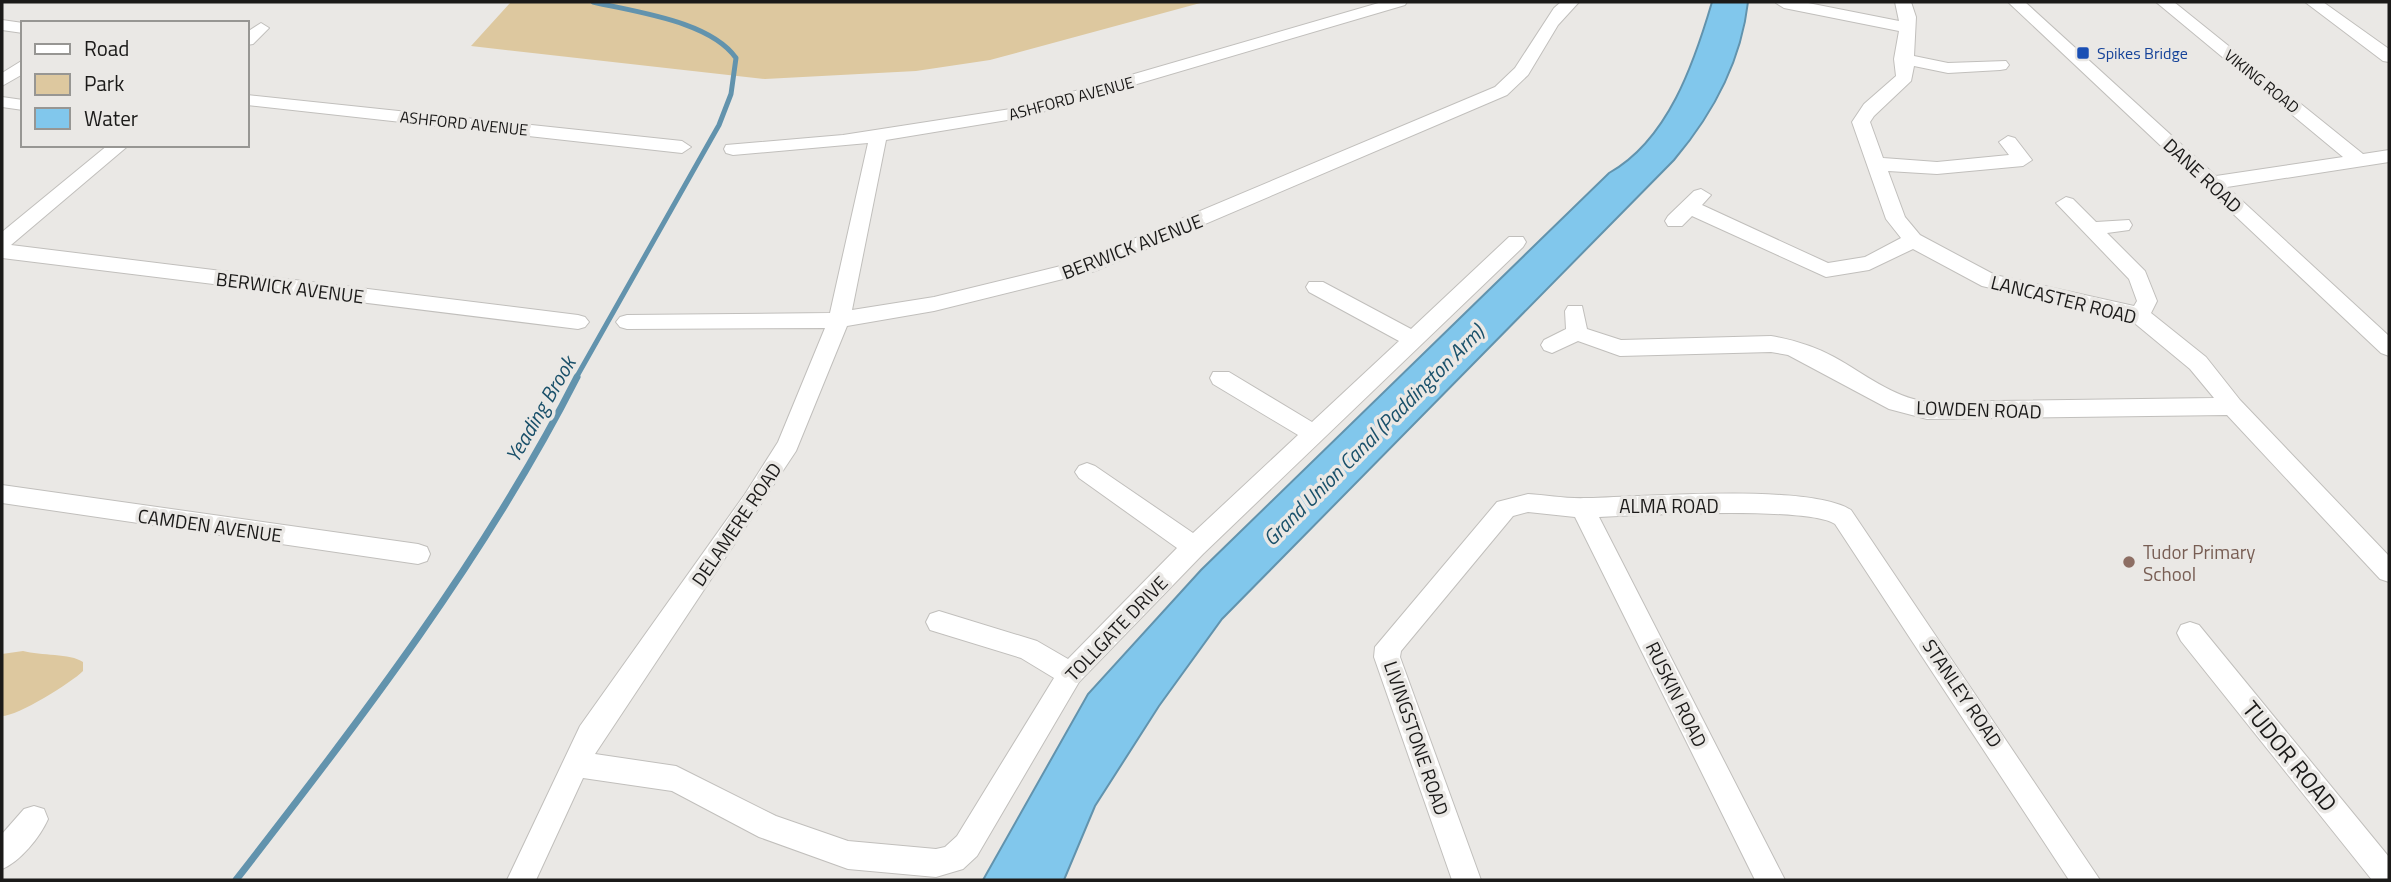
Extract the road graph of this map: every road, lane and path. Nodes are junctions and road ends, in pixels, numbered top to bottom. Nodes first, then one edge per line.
1 (1399, 2) edge
2 (1571, 2) edge
3 (1903, 2) edge
4 (2016, 2) edge
5 (2164, 2) edge
6 (2314, 2) edge
7 (1783, 6) edge
8 (2, 25) edge
9 (1906, 27) junction
10 (21, 28) edge
11 (261, 28) dead end
12 (248, 39) edge
13 (2389, 57) edge
14 (1903, 59) junction
15 (2000, 65) dead end
16 (21, 67) edge
17 (2, 81) edge
18 (248, 100) edge
19 (2, 102) edge
20 (21, 105) edge
21 (878, 136) junction
22 (2008, 142) dead end
23 (118, 147) edge
24 (681, 147) dead end
25 (733, 149) dead end
26 (2389, 156) edge
27 (2360, 161) junction
28 (1878, 164) junction
29 (2212, 183) junction
30 (2066, 203) dead end
31 (1688, 208) dead end
32 (2122, 225) dead end
33 (2090, 229) junction
34 (1913, 240) junction
35 (2, 242) edge
36 (1516, 242) dead end
37 (2, 251) edge
38 (1317, 287) dead end
39 (1575, 311) dead end
40 (2139, 315) junction
41 (839, 320) junction
42 (578, 322) dead end
43 (627, 322) dead end
44 (1577, 333) junction
45 (1413, 340) junction
46 (1552, 345) dead end
47 (2389, 348) edge
48 (1221, 378) dead end
49 (2232, 406) junction
50 (1314, 434) junction
51 (1087, 472) dead end
52 (2, 494) edge
53 (1583, 508) junction
54 (1505, 509) joint
55 (1833, 511) joint
56 (1194, 547) junction
57 (418, 554) dead end
58 (2389, 572) edge
59 (939, 622) dead end
60 (2190, 633) dead end
61 (1070, 674) junction
62 (575, 765) junction
63 (34, 820) dead end
64 (2, 855) edge
65 (2389, 879) edge
66 (521, 880) edge
67 (1466, 880) edge
68 (1770, 880) edge
69 (2086, 880) edge

1 - 21 street, ASHFORD AVENUE
2 - 41 street, BERWICK AVENUE
3 - 9 street, LANCASTER ROAD
4 - 29 street, DANE ROAD
5 - 27 street, VIKING ROAD
6 - 13 street
7 - 9 street
8 - 10 street
9 - 14 street, LANCASTER ROAD
11 - 12 street
14 - 15 street
14 - 28 street, LANCASTER ROAD
16 - 17 street
18 - 24 street, ASHFORD AVENUE
19 - 20 street
21 - 25 street, ASHFORD AVENUE
21 - 41 street, DELAMERE ROAD
22 - 28 street
23 - 35 street
26 - 27 street
27 - 29 street
28 - 34 street, LANCASTER ROAD
29 - 47 street, DANE ROAD
30 - 33 street
31 - 34 street
32 - 33 street
33 - 40 street
34 - 40 street, LANCASTER ROAD
36 - 45 street, TOLLGATE DRIVE
37 - 42 street, BERWICK AVENUE
38 - 45 street
39 - 44 street
40 - 49 street, LANCASTER ROAD
41 - 43 street, BERWICK AVENUE
41 - 62 street, DELAMERE ROAD
44 - 46 street
44 - 49 street, LOWDEN ROAD
45 - 50 street, TOLLGATE DRIVE
48 - 50 street
49 - 58 street, LANCASTER ROAD
50 - 56 street, TOLLGATE DRIVE
51 - 56 street
52 - 57 street, CAMDEN AVENUE
53 - 54 street, ALMA ROAD
53 - 55 street, ALMA ROAD
53 - 68 street, RUSKIN ROAD
54 - 67 street, LIVINGSTONE ROAD
55 - 69 street, STANLEY ROAD
56 - 61 street, TOLLGATE DRIVE
59 - 61 street
60 - 65 street, TUDOR ROAD
61 - 62 street, TOLLGATE DRIVE
62 - 66 street, DELAMERE ROAD
63 - 64 street

